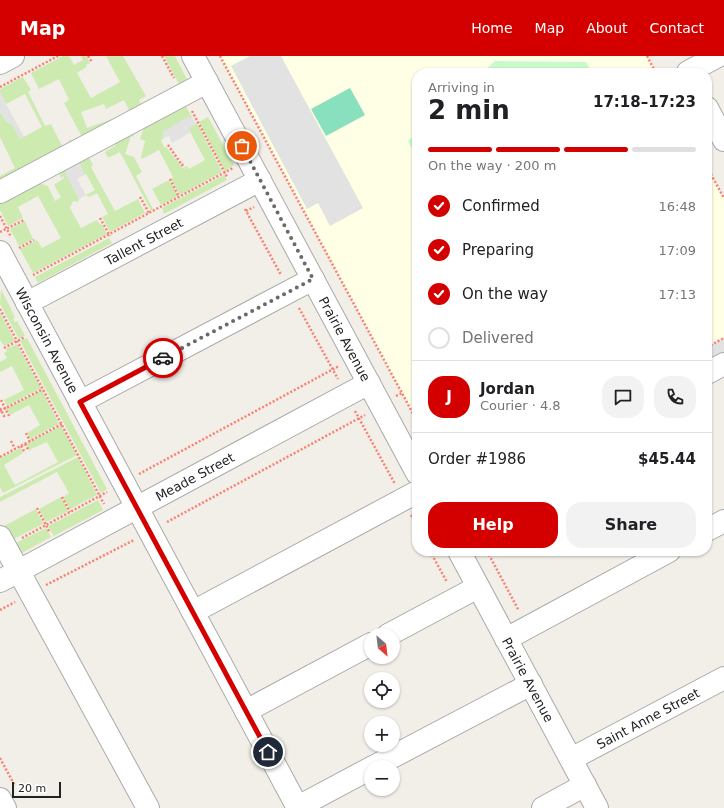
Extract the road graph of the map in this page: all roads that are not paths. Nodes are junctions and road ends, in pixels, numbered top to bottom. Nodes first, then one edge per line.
1 (13, 56) edge
2 (193, 56) edge
3 (679, 56) edge
4 (718, 56) edge
5 (0, 63) edge
6 (685, 68) edge
7 (697, 68) edge
8 (207, 82) junction
9 (712, 117) edge
10 (724, 140) edge
11 (260, 180) junction
12 (0, 192) edge
13 (0, 252) edge
14 (313, 279) junction
15 (22, 294) junction
16 (724, 364) edge
17 (712, 370) edge
18 (369, 383) junction
19 (80, 402) junction
20 (412, 464) edge
21 (410, 496) edge
22 (137, 507) junction
23 (724, 521) edge
24 (712, 527) edge
25 (3, 542) edge
26 (462, 556) edge
27 (659, 556) edge
28 (9, 576) edge
29 (478, 587) junction
30 (193, 612) junction
31 (400, 629) edge
32 (506, 639) junction
33 (364, 648) edge
34 (724, 678) edge
35 (530, 684) junction
36 (246, 711) junction
37 (571, 759) junction
38 (387, 760) edge
39 (364, 772) edge
40 (585, 785) junction
41 (8, 793) edge
42 (298, 807) edge
43 (5, 808) edge
44 (148, 808) edge
45 (543, 808) edge
46 (597, 808) edge

1 - 5 street
2 - 8 street, Prairie Avenue
3 - 6 street
4 - 7 street
8 - 11 street, Prairie Avenue
8 - 12 street
9 - 10 street
11 - 14 street, Prairie Avenue
11 - 15 street, Tallent Street
13 - 15 street, Wisconsin Avenue
14 - 18 street, Prairie Avenue
14 - 19 street
15 - 19 street, Wisconsin Avenue
16 - 17 street
18 - 20 street, Prairie Avenue
18 - 22 street, Meade Street
19 - 22 street, Wisconsin Avenue
21 - 30 street
22 - 28 street, Meade Street
22 - 30 street, Wisconsin Avenue
23 - 24 street
25 - 28 street
26 - 29 street, Prairie Avenue
27 - 32 street
28 - 44 street
29 - 31 street
29 - 32 street, Prairie Avenue
30 - 36 street, Wisconsin Avenue
32 - 35 street, Prairie Avenue
33 - 36 street
34 - 37 street, Saint Anne Street
35 - 37 street, Prairie Avenue
35 - 38 street
36 - 42 street, Wisconsin Avenue
37 - 40 street, Prairie Avenue
39 - 42 street
40 - 45 street
40 - 46 street, Prairie Avenue
41 - 43 street

